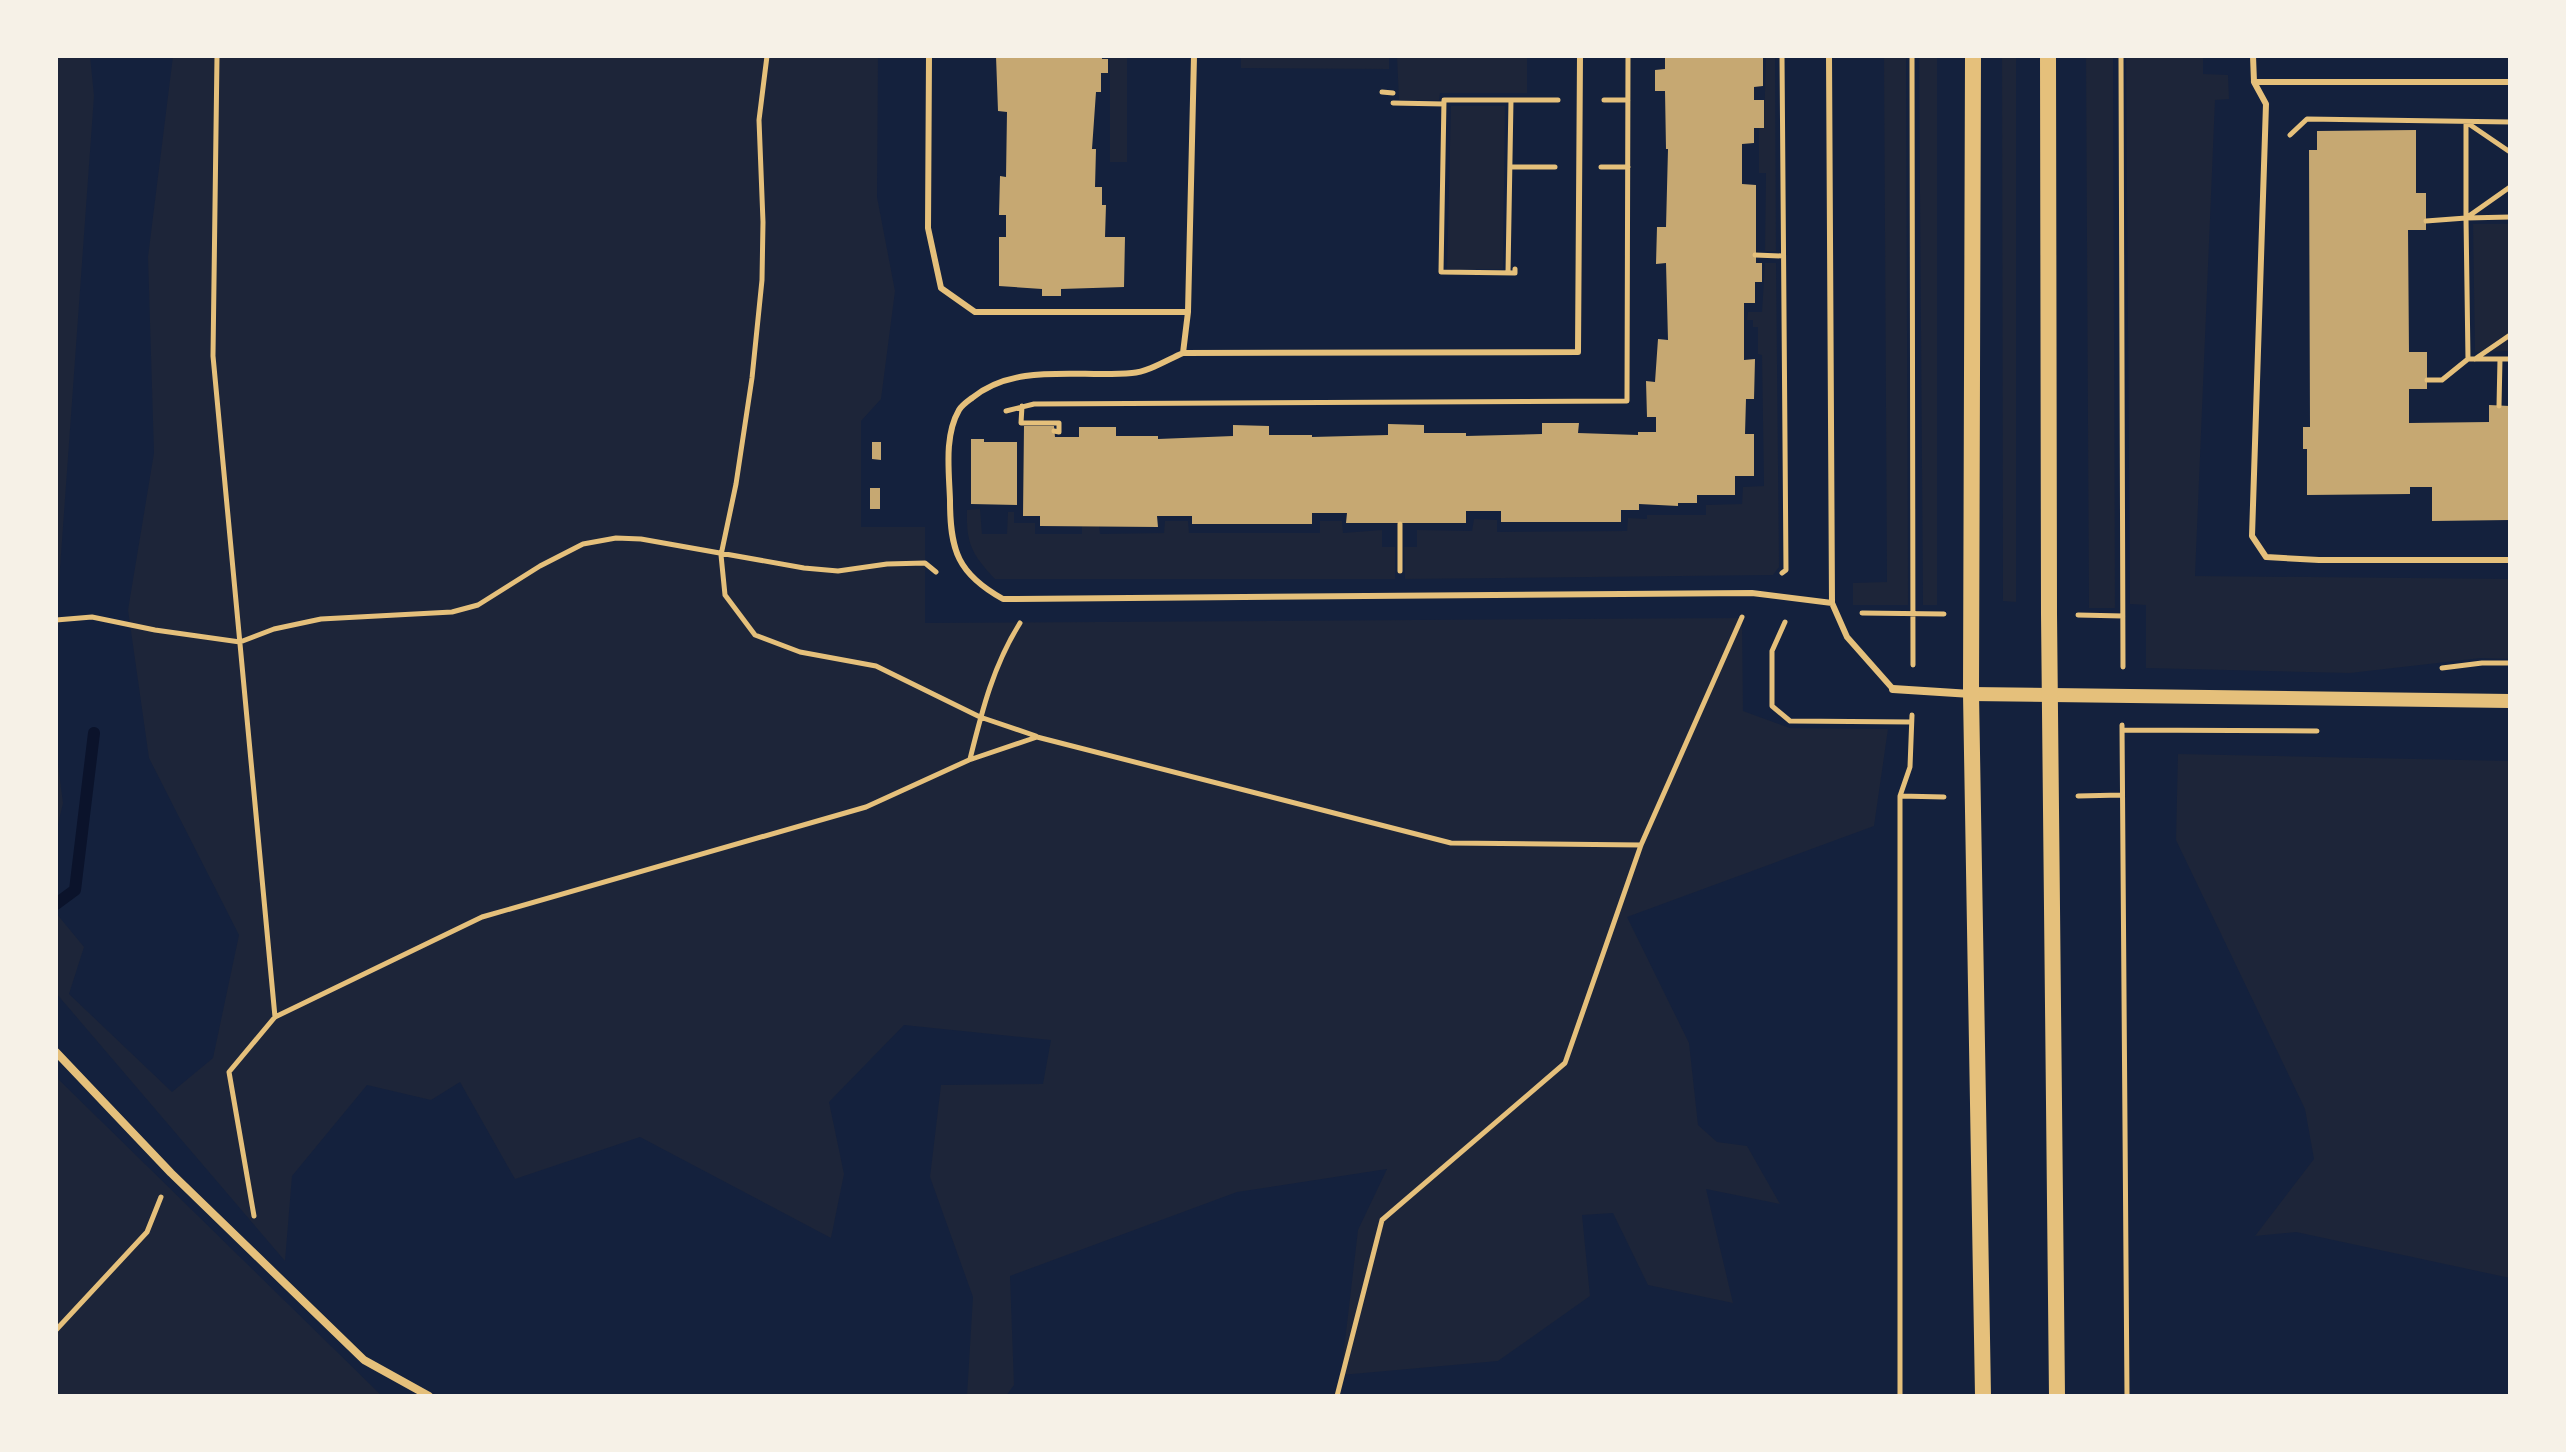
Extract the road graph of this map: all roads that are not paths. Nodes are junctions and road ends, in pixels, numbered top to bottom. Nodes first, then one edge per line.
1 (929, 56) edge
2 (1194, 56) edge
3 (1580, 56) edge
4 (1829, 56) edge
5 (1973, 56) edge
6 (2048, 56) edge
7 (2253, 56) edge
8 (2254, 82) junction
9 (2510, 82) edge
10 (1188, 312) junction
11 (1183, 353) junction
12 (2510, 560) edge
13 (1832, 603) junction
14 (1893, 689) joint
15 (1971, 694) junction
16 (2051, 694) junction
17 (2510, 701) edge
18 (56, 1052) edge
19 (429, 1396) edge
20 (1983, 1396) edge
21 (2057, 1396) edge

1 - 10 lane
2 - 10 lane
3 - 11 lane
4 - 13 lane
5 - 15 main road
6 - 16 main road
7 - 8 lane
8 - 9 lane
8 - 12 lane
10 - 11 lane
11 - 13 lane
13 - 14 lane
14 - 15 street
15 - 16 street
15 - 20 main road
16 - 17 street
16 - 21 main road
18 - 19 street

